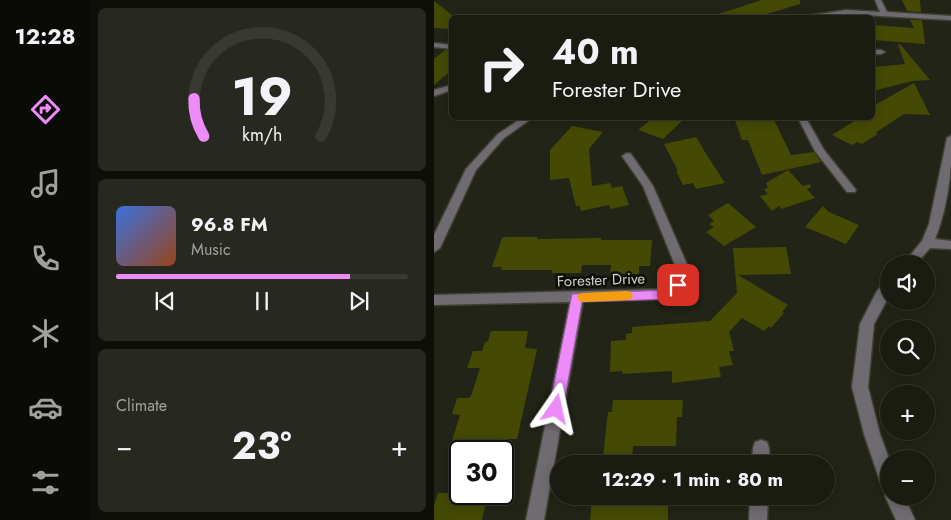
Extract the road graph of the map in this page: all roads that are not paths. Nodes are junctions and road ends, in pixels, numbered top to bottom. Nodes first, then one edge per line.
1 (878, 0) edge
2 (884, 12) junction
3 (822, 15) edge
4 (951, 18) edge
5 (434, 45) edge
6 (449, 47) edge
7 (449, 88) edge
8 (434, 92) edge
9 (524, 120) edge
10 (803, 120) edge
11 (951, 138) edge
12 (627, 156) dead end
13 (851, 190) dead end
14 (927, 243) junction
15 (951, 245) edge
16 (434, 248) edge
17 (917, 255) edge
18 (577, 298) junction
19 (434, 300) edge
20 (880, 300) edge
21 (880, 457) edge
22 (759, 505) edge
23 (898, 505) edge
24 (535, 520) edge
25 (758, 520) edge
26 (906, 520) edge

1 - 2 street
2 - 3 street
2 - 4 street
5 - 6 street
7 - 8 street
9 - 16 street
10 - 13 street
11 - 14 street
12 - 18 street, Forester Drive
14 - 15 street
14 - 17 street
18 - 19 street, Forester Drive
18 - 24 street
20 - 21 street
22 - 25 street
23 - 26 street

